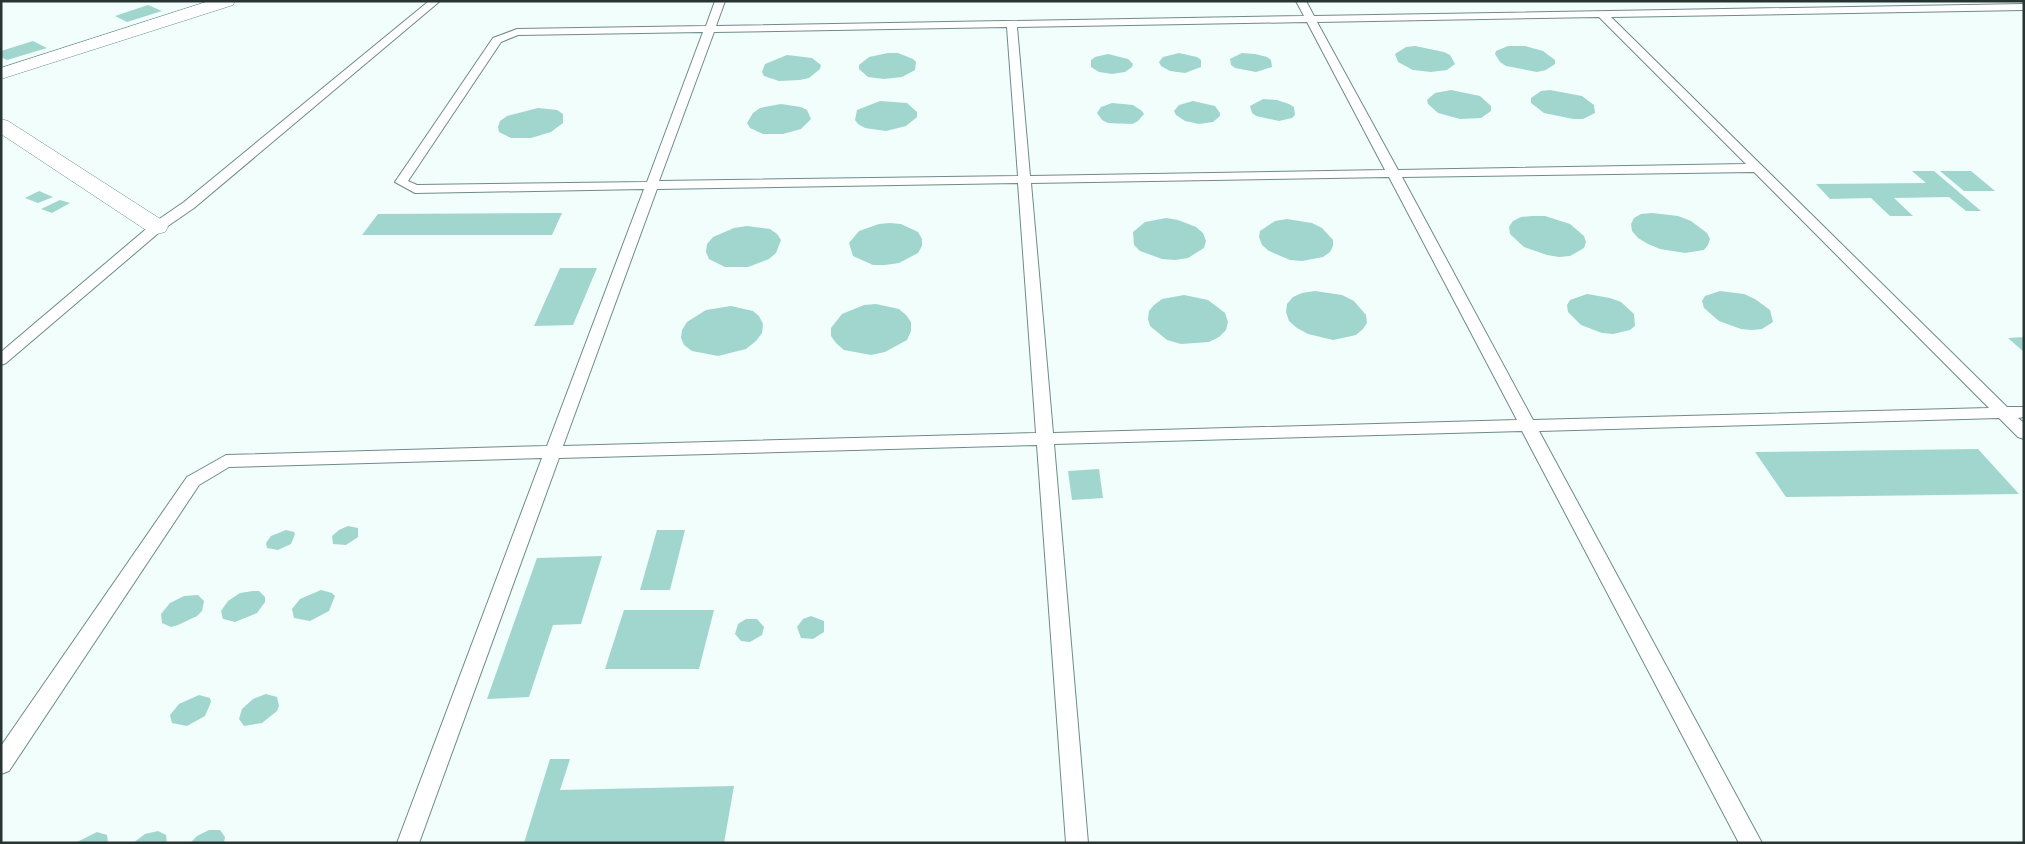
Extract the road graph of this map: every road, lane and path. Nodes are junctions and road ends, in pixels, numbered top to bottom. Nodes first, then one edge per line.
1 (227, 1) edge
2 (436, 1) edge
3 (720, 1) edge
4 (1301, 1) edge
5 (1772, 1) edge
6 (2013, 7) junction
7 (2024, 7) edge
8 (1785, 11) junction
9 (1602, 14) junction
10 (2024, 14) edge
11 (1310, 19) junction
12 (1012, 24) junction
13 (710, 28) junction
14 (1, 74) edge
15 (1, 125) edge
16 (1757, 168) junction
17 (1394, 174) junction
18 (1024, 180) junction
19 (652, 186) junction
20 (157, 227) junction
21 (1, 360) edge
22 (2003, 412) junction
23 (2024, 412) edge
24 (1528, 425) junction
25 (2024, 433) edge
26 (1045, 438) junction
27 (553, 452) junction
28 (1, 764) edge
29 (408, 843) edge
30 (1077, 843) edge
31 (1751, 843) edge

1 - 14 street
2 - 20 lane
3 - 13 lane
4 - 11 lane
5 - 8 lane
6 - 7 lane
6 - 8 lane
6 - 10 lane
8 - 9 lane
9 - 11 lane
9 - 16 lane
11 - 12 lane
11 - 17 lane
12 - 13 lane
12 - 18 lane
13 - 19 lane
13 - 19 lane
15 - 20 street
16 - 17 lane
16 - 22 lane
17 - 18 lane
17 - 24 lane
18 - 19 lane
18 - 26 lane
19 - 27 lane
20 - 21 lane
22 - 23 lane
22 - 24 lane
22 - 25 lane
24 - 26 lane
24 - 31 lane
26 - 27 lane
26 - 30 lane
27 - 28 lane
27 - 29 lane

